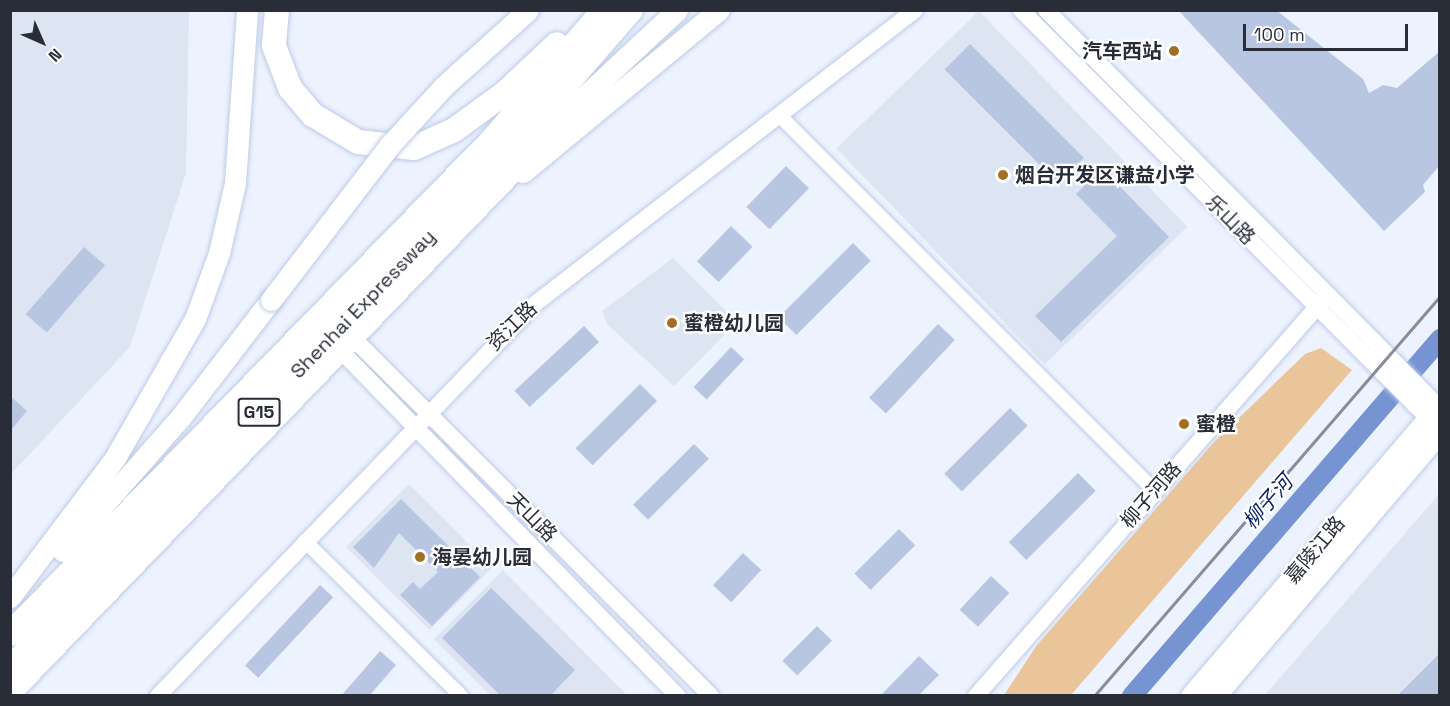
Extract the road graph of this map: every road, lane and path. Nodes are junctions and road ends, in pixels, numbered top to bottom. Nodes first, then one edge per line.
1 (247, 10) edge
2 (277, 10) edge
3 (528, 10) edge
4 (591, 10) edge
5 (604, 10) edge
6 (631, 10) edge
7 (677, 10) edge
8 (719, 10) edge
9 (915, 10) edge
10 (1021, 10) edge
11 (1046, 10) edge
12 (779, 115) junction
13 (499, 147) junction
14 (486, 203) junction
15 (1322, 301) junction
16 (346, 344) junction
17 (1434, 412) edge
18 (429, 413) junction
19 (414, 428) junction
20 (1155, 491) junction
21 (305, 541) junction
22 (10, 597) edge
23 (10, 607) edge
24 (10, 634) edge
25 (10, 668) edge
26 (10, 693) edge
27 (158, 696) edge
28 (461, 696) edge
29 (678, 696) edge
30 (711, 696) edge
31 (976, 696) edge
32 (1191, 696) edge
33 (1215, 696) edge

1 - 22 main road
2 - 4 highway
3 - 23 main road, bridge
5 - 13 highway, Shenhai Expressway / G15
6 - 13 highway, Shenhai Expressway / G15
7 - 14 main road
8 - 14 main road
9 - 12 street, 资江路
10 - 15 street, 乐山路
11 - 15 street, 乐山路
12 - 18 street, 资江路
12 - 20 street
13 - 24 highway, Shenhai Expressway / G15
13 - 25 highway, Shenhai Expressway / G15
14 - 16 main road
15 - 17 street, 乐山路
15 - 20 street, 柳子河路
16 - 18 street, 天山路
16 - 19 street, 天山路
16 - 26 main road
17 - 32 main road, 嘉陵江路
17 - 33 main road, 嘉陵江路
18 - 19 street, 资江路
18 - 30 street, 天山路
19 - 21 street, 资江路
19 - 29 street, 天山路
20 - 31 street, 柳子河路
21 - 27 street, 资江路
21 - 28 street

